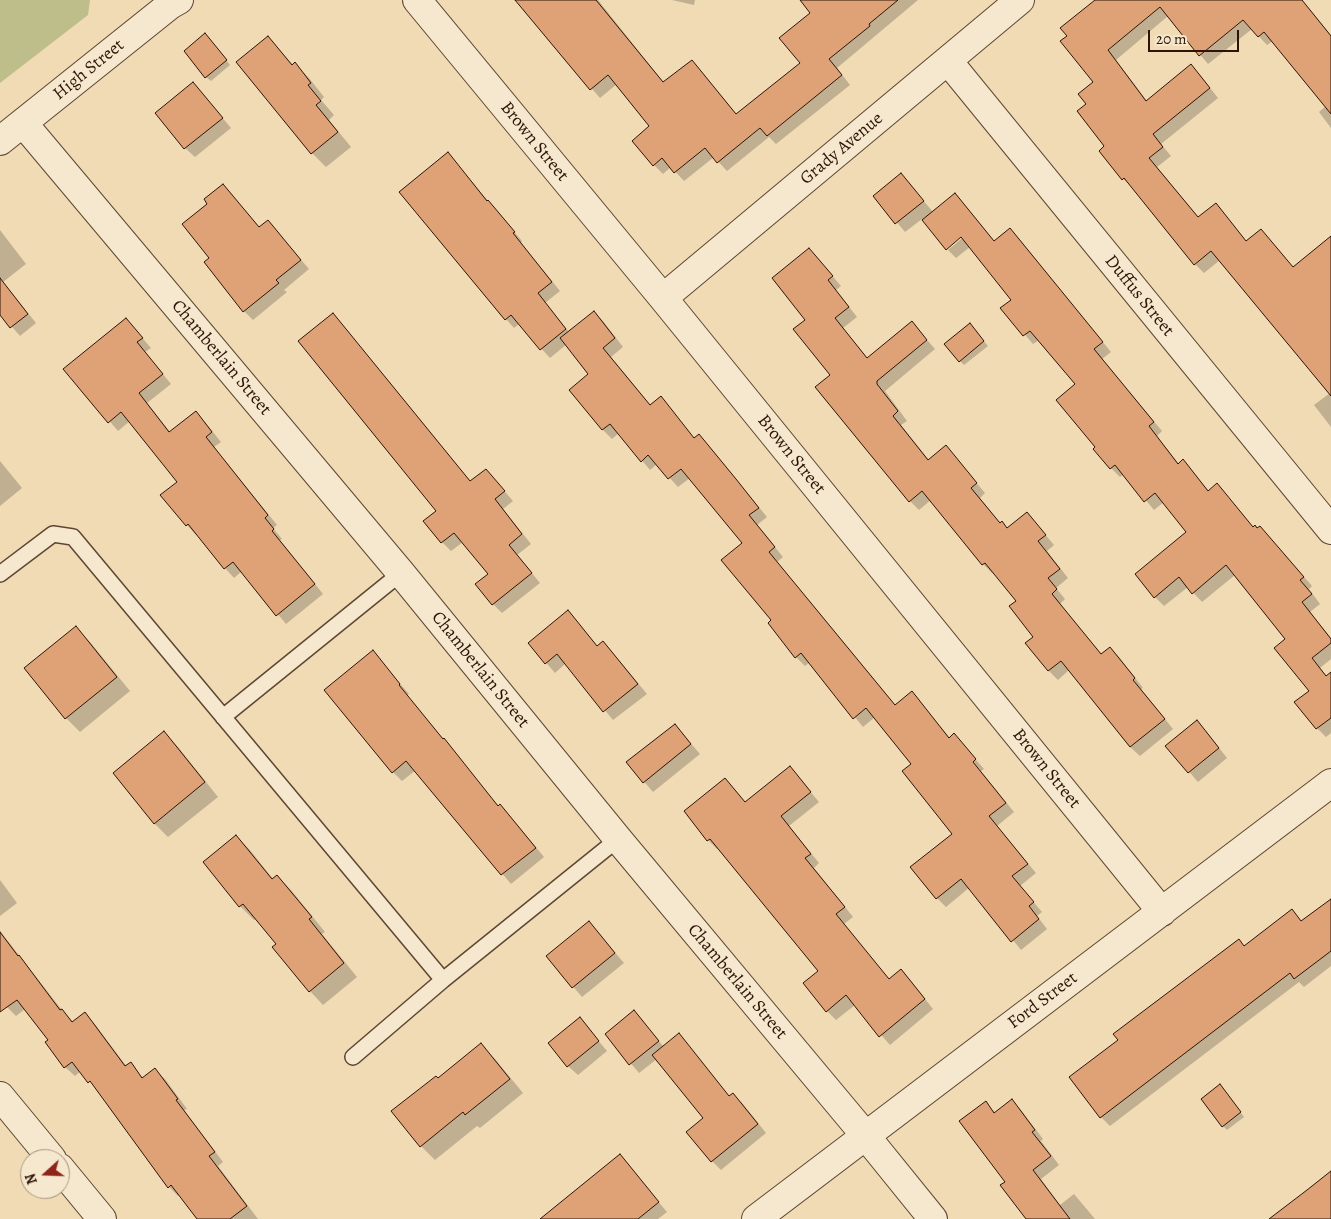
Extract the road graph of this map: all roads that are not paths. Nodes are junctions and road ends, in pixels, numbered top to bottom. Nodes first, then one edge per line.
1 (417, 0) edge
2 (1020, 0) edge
3 (172, 2) edge
4 (948, 61) junction
5 (24, 123) junction
6 (0, 141) edge
7 (663, 298) junction
8 (1331, 530) edge
9 (401, 573) junction
10 (0, 574) edge
11 (223, 717) junction
12 (1331, 783) edge
13 (618, 839) junction
14 (1162, 912) junction
15 (443, 980) junction
16 (354, 1057) dead end
17 (0, 1096) edge
18 (865, 1135) junction
19 (44, 1149) edge
20 (70, 1180) edge
21 (102, 1219) edge
22 (756, 1219) edge
23 (933, 1219) edge

1 - 7 street, Brown Street
2 - 4 street, Grady Avenue
3 - 5 street, High Street
4 - 7 street, Grady Avenue
4 - 8 street, Duffus Street
5 - 6 street, High Street
5 - 9 street, Chamberlain Street
7 - 14 street, Brown Street
9 - 11 lane
9 - 13 street, Chamberlain Street
10 - 11 lane
11 - 15 lane
12 - 14 street, Ford Street
13 - 15 lane
13 - 18 street, Chamberlain Street
14 - 18 street, Ford Street
15 - 16 lane
17 - 19 street
18 - 22 street, Ford Street
18 - 23 street, Chamberlain Street
20 - 21 street

